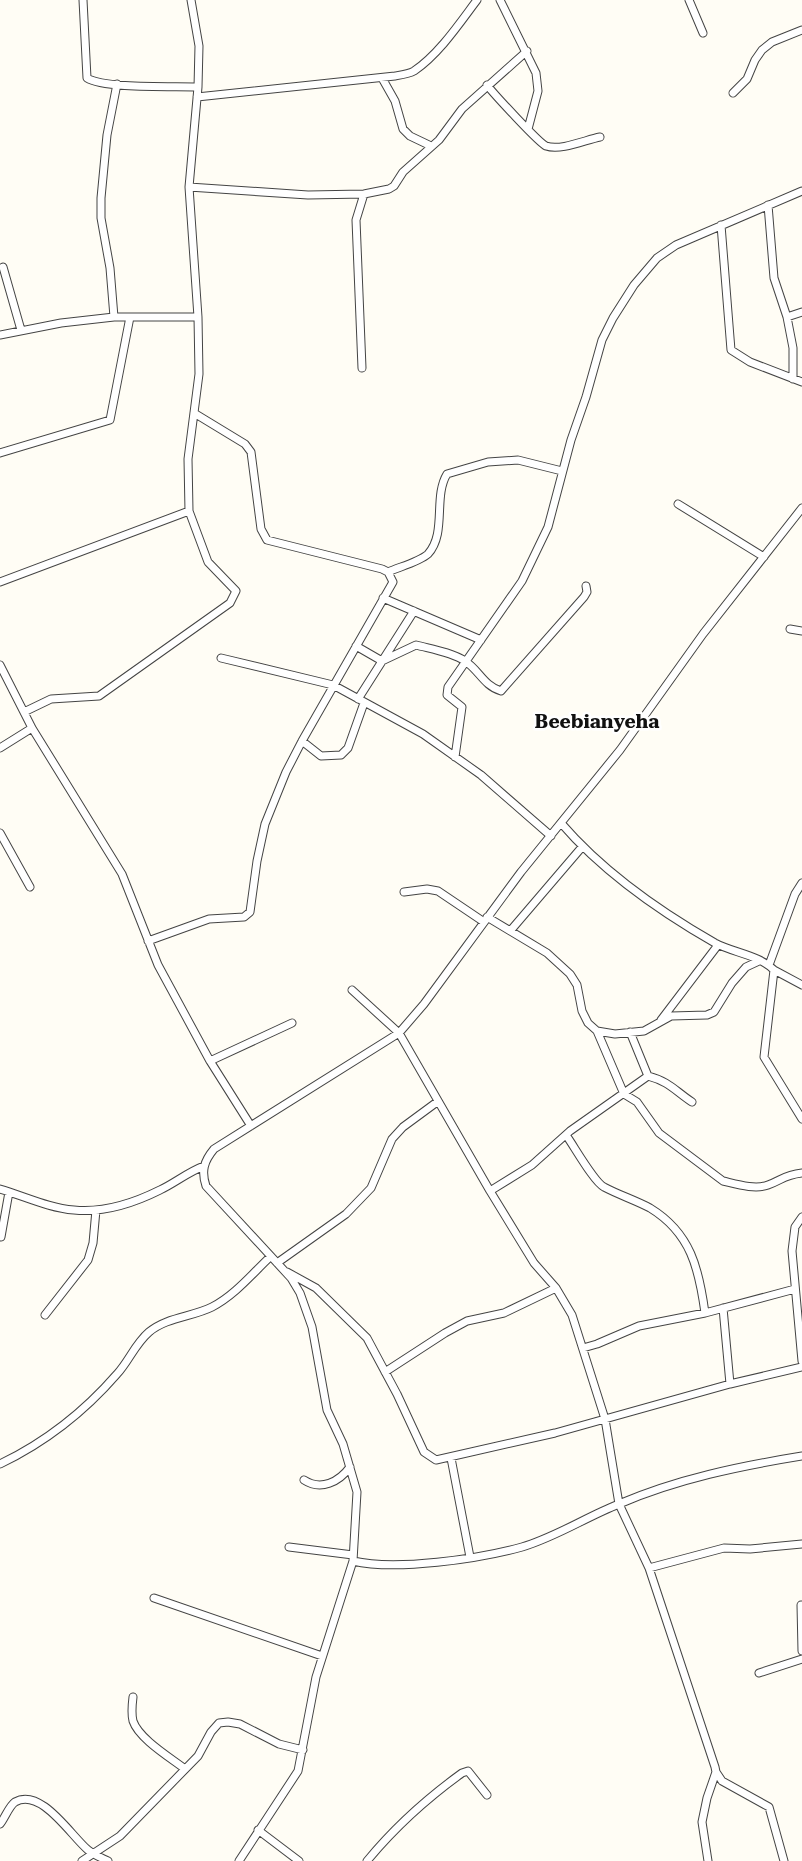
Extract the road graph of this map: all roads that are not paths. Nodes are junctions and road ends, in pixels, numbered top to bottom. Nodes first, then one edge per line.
1 (83, 0) edge
2 (191, 0) edge
3 (477, 0) edge
4 (500, 0) edge
5 (689, 0) edge
6 (802, 30) edge
7 (703, 33) dead end
8 (527, 51) junction
9 (382, 78) junction
10 (117, 84) junction
11 (487, 85) junction
12 (198, 87) junction
13 (733, 93) dead end
14 (197, 97) junction
15 (528, 128) junction
16 (600, 137) dead end
17 (432, 146) junction
18 (189, 187) junction
19 (802, 191) edge
20 (364, 194) junction
21 (768, 206) junction
22 (721, 225) junction
23 (3, 267) dead end
24 (802, 312) edge
25 (114, 317) junction
26 (130, 317) junction
27 (198, 317) junction
28 (787, 317) junction
29 (21, 330) junction
30 (0, 335) edge
31 (362, 368) dead end
32 (793, 379) junction
33 (802, 382) edge
34 (194, 412) junction
35 (0, 454) edge
36 (562, 471) junction
37 (678, 504) dead end
38 (802, 508) edge
39 (189, 511) junction
40 (764, 557) junction
41 (388, 572) junction
42 (0, 582) edge
43 (586, 586) dead end
44 (383, 598) junction
45 (414, 611) junction
46 (790, 629) dead end
47 (802, 631) edge
48 (480, 640) junction
49 (356, 646) junction
50 (221, 658) dead end
51 (382, 661) junction
52 (465, 661) junction
53 (0, 665) edge
54 (333, 685) junction
55 (361, 701) junction
56 (24, 712) junction
57 (32, 728) junction
58 (302, 741) junction
59 (0, 748) edge
60 (455, 756) junction
61 (561, 824) junction
62 (0, 833) edge
63 (551, 836) junction
64 (582, 847) junction
65 (802, 883) edge
66 (30, 887) dead end
67 (404, 892) dead end
68 (793, 905) junction
69 (802, 908) edge
70 (486, 920) junction
71 (511, 930) junction
72 (148, 941) junction
73 (718, 944) junction
74 (760, 960) junction
75 (772, 968) junction
76 (802, 985) edge
77 (352, 990) dead end
78 (292, 1023) dead end
79 (658, 1024) junction
80 (597, 1031) junction
81 (630, 1032) junction
82 (399, 1033) junction
83 (210, 1061) junction
84 (648, 1076) junction
85 (624, 1094) junction
86 (437, 1102) junction
87 (692, 1102) dead end
88 (802, 1119) edge
89 (250, 1126) junction
90 (566, 1135) junction
91 (204, 1166) junction
92 (802, 1173) edge
93 (0, 1190) edge
94 (490, 1191) junction
95 (8, 1192) junction
96 (96, 1210) junction
97 (802, 1217) edge
98 (1, 1237) dead end
99 (270, 1257) junction
100 (277, 1263) junction
101 (282, 1270) junction
102 (556, 1288) junction
103 (794, 1290) junction
104 (723, 1308) junction
105 (705, 1313) junction
106 (45, 1315) dead end
107 (583, 1348) junction
108 (802, 1361) edge
109 (802, 1367) edge
110 (385, 1372) junction
111 (730, 1384) junction
112 (605, 1419) junction
113 (802, 1456) edge
114 (451, 1458) junction
115 (0, 1464) edge
116 (350, 1467) junction
117 (304, 1480) dead end
118 (619, 1504) junction
119 (802, 1544) edge
120 (289, 1547) dead end
121 (470, 1557) junction
122 (353, 1558) junction
123 (649, 1568) junction
124 (154, 1598) dead end
125 (801, 1606) dead end
126 (802, 1651) edge
127 (322, 1656) junction
128 (802, 1658) edge
129 (759, 1673) dead end
130 (133, 1697) dead end
131 (303, 1750) junction
132 (185, 1769) junction
133 (716, 1772) junction
134 (487, 1795) dead end
135 (0, 1824) edge
136 (258, 1830) junction
137 (93, 1854) junction
138 (82, 1861) edge
139 (108, 1861) edge
140 (239, 1861) edge
141 (299, 1861) edge
142 (367, 1861) edge
143 (708, 1861) edge
144 (784, 1861) edge

1 - 10 street
2 - 12 street
3 - 9 street
4 - 8 street
5 - 7 street
6 - 13 street
8 - 11 street
8 - 15 street
9 - 14 street
9 - 17 street
10 - 12 street
10 - 25 street
11 - 15 street
11 - 17 street
12 - 14 street
14 - 18 street
15 - 16 street
17 - 20 street
18 - 20 street
18 - 27 street
19 - 21 street
20 - 31 street
21 - 22 street
21 - 28 street
22 - 32 street
22 - 36 street
23 - 29 street
24 - 28 street
25 - 26 street
25 - 29 street
26 - 27 street
26 - 35 street
27 - 34 street
28 - 32 street
29 - 30 street
32 - 33 street
34 - 39 street
34 - 41 street
36 - 41 street
36 - 48 street
37 - 40 street
38 - 40 street
39 - 42 street
39 - 56 street
40 - 61 street
41 - 44 street
43 - 52 street
44 - 45 street
44 - 49 street
45 - 48 street
45 - 51 street
46 - 47 street
48 - 52 street
49 - 51 street
49 - 54 street
50 - 54 street
51 - 52 street
51 - 55 street
52 - 60 street
53 - 56 street
54 - 55 street
54 - 58 street
55 - 58 street
55 - 60 street
56 - 57 street
57 - 59 street
57 - 72 street
58 - 72 street
60 - 63 street
61 - 63 street
61 - 64 street
62 - 66 street
63 - 70 street
64 - 71 street
64 - 73 street
65 - 68 street
67 - 70 street
68 - 69 street
68 - 75 street
70 - 71 street
70 - 82 street
71 - 80 street
72 - 83 street
73 - 74 street
73 - 79 street
74 - 75 street
74 - 79 street
75 - 76 street
75 - 88 street
77 - 82 street
78 - 83 street
79 - 81 street
80 - 81 street
80 - 85 street
81 - 84 street
82 - 86 street
82 - 89 street
83 - 89 street
84 - 85 street
84 - 87 street
85 - 90 street
85 - 92 street
86 - 94 street
86 - 100 street
89 - 91 street
90 - 94 street
90 - 105 street
91 - 96 street
91 - 99 street
93 - 95 street
94 - 102 street
95 - 96 street
95 - 98 street
96 - 106 street
97 - 103 street
99 - 100 street
99 - 115 street
100 - 101 street
101 - 110 street
101 - 116 street
102 - 107 street
102 - 110 street
103 - 104 street
103 - 108 street
104 - 105 street
104 - 111 street
105 - 107 street
107 - 112 street
109 - 111 street
110 - 114 street
111 - 112 street
112 - 114 street
112 - 118 street
113 - 118 street
114 - 121 street
116 - 117 street
116 - 122 street
118 - 121 street
118 - 123 street
119 - 123 street
120 - 122 street
121 - 122 street
122 - 127 street
123 - 133 street
124 - 127 street
125 - 126 street
127 - 131 street
128 - 129 street
130 - 132 street
131 - 132 street
131 - 136 street
132 - 137 street
133 - 143 street
133 - 144 street
134 - 142 street
135 - 137 street
136 - 140 street
136 - 141 street
137 - 138 street
137 - 139 street

